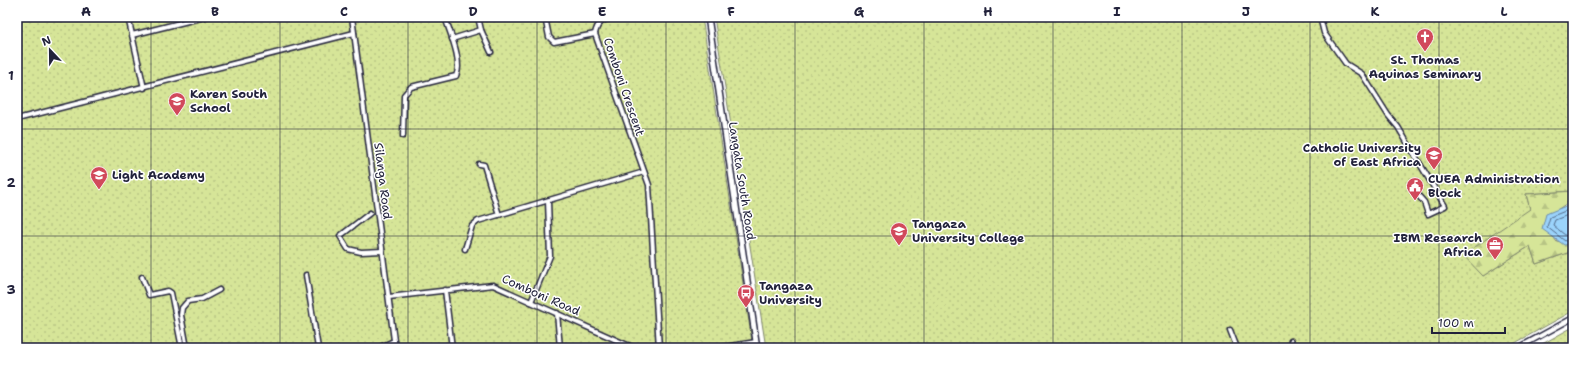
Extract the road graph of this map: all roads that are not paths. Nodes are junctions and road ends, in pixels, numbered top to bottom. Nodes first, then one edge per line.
1 (128, 17) edge
2 (204, 17) edge
3 (352, 17) edge
4 (445, 17) edge
5 (478, 17) edge
6 (545, 17) edge
7 (613, 17) edge
8 (708, 17) edge
9 (1320, 17) edge
10 (481, 30) junction
11 (354, 33) junction
12 (595, 34) junction
13 (132, 35) junction
14 (452, 39) junction
15 (491, 52) dead end
16 (144, 88) junction
17 (17, 119) edge
18 (403, 136) dead end
19 (479, 164) dead end
20 (644, 172) junction
21 (1415, 192) dead end
22 (548, 201) junction
23 (370, 213) dead end
24 (499, 215) junction
25 (465, 249) dead end
26 (382, 251) junction
27 (306, 275) dead end
28 (142, 277) dead end
29 (219, 290) dead end
30 (444, 290) junction
31 (389, 298) junction
32 (531, 302) junction
33 (557, 313) junction
34 (1573, 318) edge
35 (1230, 330) dead end
36 (394, 341) junction
37 (1290, 341) dead end
38 (756, 342) junction
39 (182, 348) edge
40 (187, 348) edge
41 (318, 348) edge
42 (378, 348) edge
43 (395, 348) edge
44 (452, 348) edge
45 (560, 348) edge
46 (634, 348) edge
47 (659, 348) edge
48 (718, 348) edge
49 (757, 348) edge
50 (1237, 348) edge
51 (1294, 348) edge
52 (1518, 348) edge

1 - 13 street
2 - 13 street
3 - 11 street, Silanga Road
4 - 14 street
5 - 10 street
6 - 12 street
7 - 12 street, Comboni Crescent
8 - 38 street, Langata South Road
9 - 21 street
10 - 14 street
10 - 15 street
11 - 16 street
11 - 26 street, Silanga Road
12 - 20 street, Comboni Crescent
13 - 16 street
14 - 18 street
16 - 17 street
19 - 24 street
20 - 22 street
20 - 47 street, Comboni Crescent
22 - 24 street
22 - 32 street
23 - 26 street
24 - 25 street
26 - 31 street, Silanga Road
27 - 41 street
28 - 39 street
29 - 40 street
30 - 31 street, Comboni Road
30 - 32 street, Comboni Road
30 - 44 street
31 - 36 street, Silanga Road
32 - 33 street, Comboni Road
33 - 45 street
33 - 46 street, Comboni Road
34 - 52 street
35 - 50 street
36 - 42 street
36 - 43 street, Silanga Road
37 - 51 street
38 - 48 street
38 - 49 street, Langata South Road

